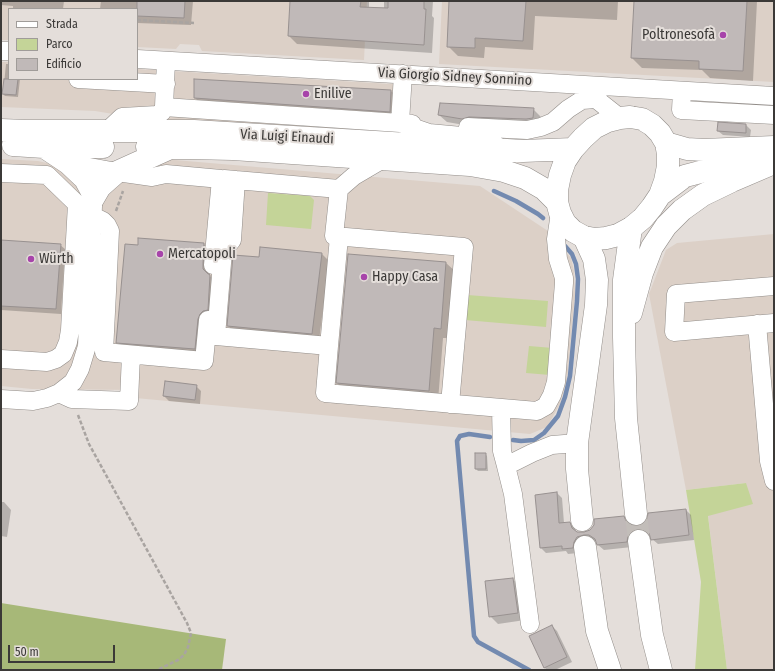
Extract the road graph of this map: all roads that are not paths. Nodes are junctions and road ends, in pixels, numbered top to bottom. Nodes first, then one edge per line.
1 (138, 59) edge
2 (166, 61) junction
3 (403, 74) junction
4 (96, 80) edge
5 (166, 84) junction
6 (682, 91) junction
7 (774, 96) edge
8 (164, 107) junction
9 (774, 115) edge
10 (620, 118) junction
11 (400, 123) junction
12 (1, 130) edge
13 (106, 132) junction
14 (666, 143) junction
15 (1, 144) edge
16 (44, 147) junction
17 (172, 147) junction
18 (774, 147) edge
19 (573, 149) junction
20 (505, 150) junction
21 (383, 160) junction
22 (68, 163) junction
23 (774, 163) edge
24 (147, 168) junction
25 (1, 173) edge
26 (115, 177) junction
27 (228, 180) junction
28 (339, 189) junction
29 (660, 195) junction
30 (90, 203) junction
31 (558, 208) junction
32 (631, 228) junction
33 (337, 237) junction
34 (584, 237) junction
35 (774, 286) edge
36 (766, 324) edge
37 (624, 337) junction
38 (326, 346) junction
39 (131, 355) junction
40 (1, 359) edge
41 (66, 396) junction
42 (1, 399) edge
43 (450, 404) junction
44 (501, 408) junction
45 (577, 443) junction
46 (506, 466) junction
47 (774, 481) edge
48 (636, 514) tunnel mouth
49 (582, 520) dead end
50 (639, 541) tunnel mouth
51 (585, 547) dead end
52 (530, 624) dead end
53 (652, 635) junction
54 (610, 670) edge
55 (647, 670) edge
56 (662, 670) edge

1 - 2 street, Via Giorgio Sidney Sonnino
2 - 3 street, Via Giorgio Sidney Sonnino
2 - 5 street
3 - 6 street, Via Giorgio Sidney Sonnino
3 - 11 street
4 - 5 street
5 - 8 street
6 - 7 street, Via Giorgio Sidney Sonnino
6 - 9 street
8 - 11 street
8 - 13 street
10 - 11 street
10 - 14 main road
10 - 19 main road
11 - 20 street
12 - 13 main road, Via Luigi Einaudi
13 - 20 main road, Via Luigi Einaudi
14 - 18 main road
14 - 29 main road
15 - 16 main road, Via Luigi Einaudi
16 - 17 main road, Via Luigi Einaudi
16 - 22 main road
17 - 21 main road, Via Luigi Einaudi
17 - 24 main road
19 - 20 main road, Via Luigi Einaudi
19 - 31 main road
21 - 28 street
21 - 31 main road, Via Luigi Einaudi
22 - 26 street
22 - 30 main road
23 - 29 main road
23 - 37 main road
24 - 26 main road
24 - 27 street
25 - 30 street
26 - 30 main road
27 - 28 street
27 - 38 street
27 - 39 street
28 - 33 street
29 - 32 main road
30 - 39 street
30 - 40 street
30 - 41 street
31 - 34 main road, Via Luigi Einaudi
31 - 44 street
32 - 34 main road
32 - 37 main road
33 - 38 street
33 - 43 street
34 - 45 main road
35 - 36 street
36 - 47 street
37 - 48 main road
38 - 43 street
39 - 41 street
41 - 42 street
43 - 44 street
44 - 46 street
45 - 46 street
45 - 49 main road
46 - 52 street
50 - 53 main road
51 - 54 main road
53 - 55 main road
53 - 56 main road

